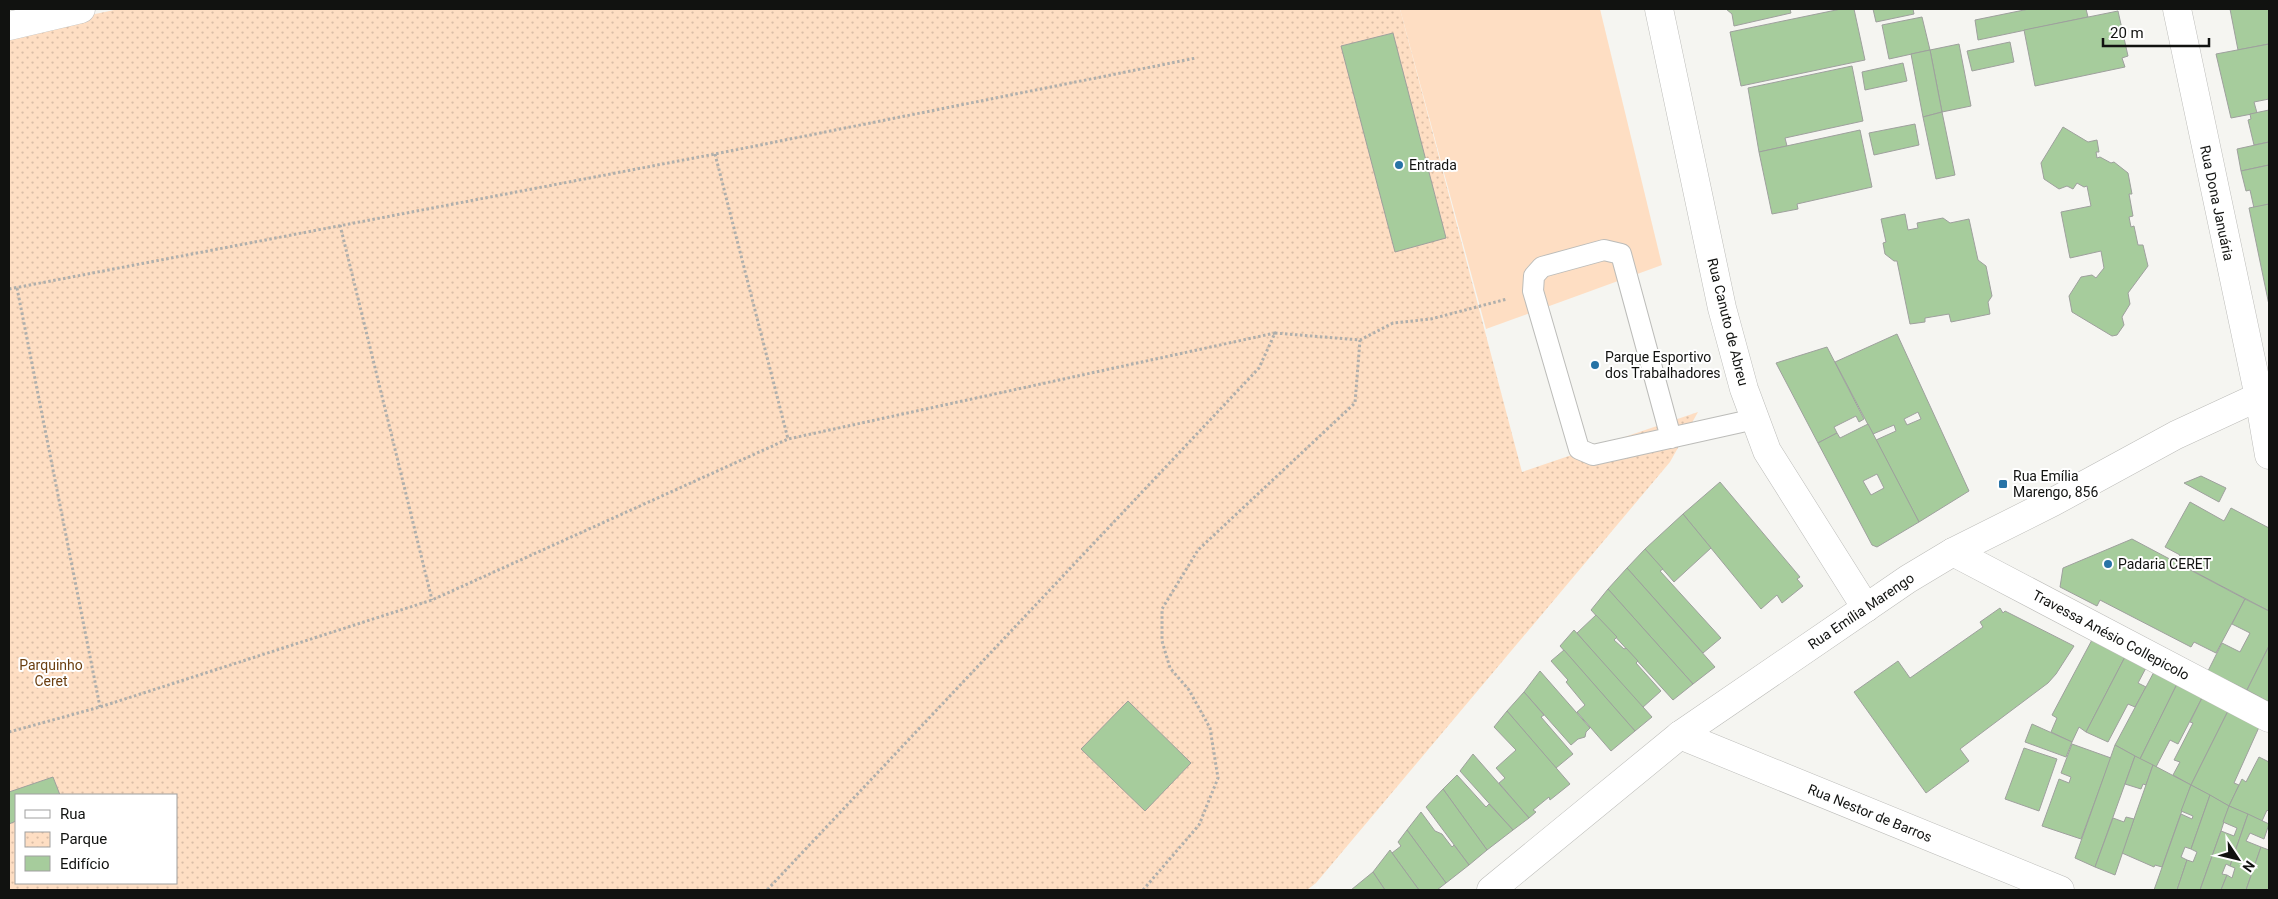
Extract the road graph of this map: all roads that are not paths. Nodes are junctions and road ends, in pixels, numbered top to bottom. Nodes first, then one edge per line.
1 (81, 9) edge
2 (1659, 9) edge
3 (2177, 9) edge
4 (9, 26) edge
5 (2264, 394) edge
6 (1755, 419) junction
7 (1671, 438) junction
8 (2269, 455) edge
9 (1953, 552) junction
10 (1866, 608) junction
11 (2269, 718) edge
12 (1680, 735) junction
13 (1491, 890) edge
14 (2059, 890) edge

1 - 4 street
2 - 6 street, Rua Canuto de Abreu
3 - 5 street, Rua Dona Januária
5 - 8 street, Rua Dona Januária
5 - 9 street, Rua Emília Marengo
6 - 7 lane
6 - 10 street, Rua Canuto de Abreu
7 - 7 lane
9 - 10 street, Rua Emília Marengo
9 - 11 street, Travessa Anésio Collepicolo
10 - 12 street, Rua Emília Marengo
12 - 13 street, Rua Emília Marengo
12 - 14 street, Rua Nestor de Barros

